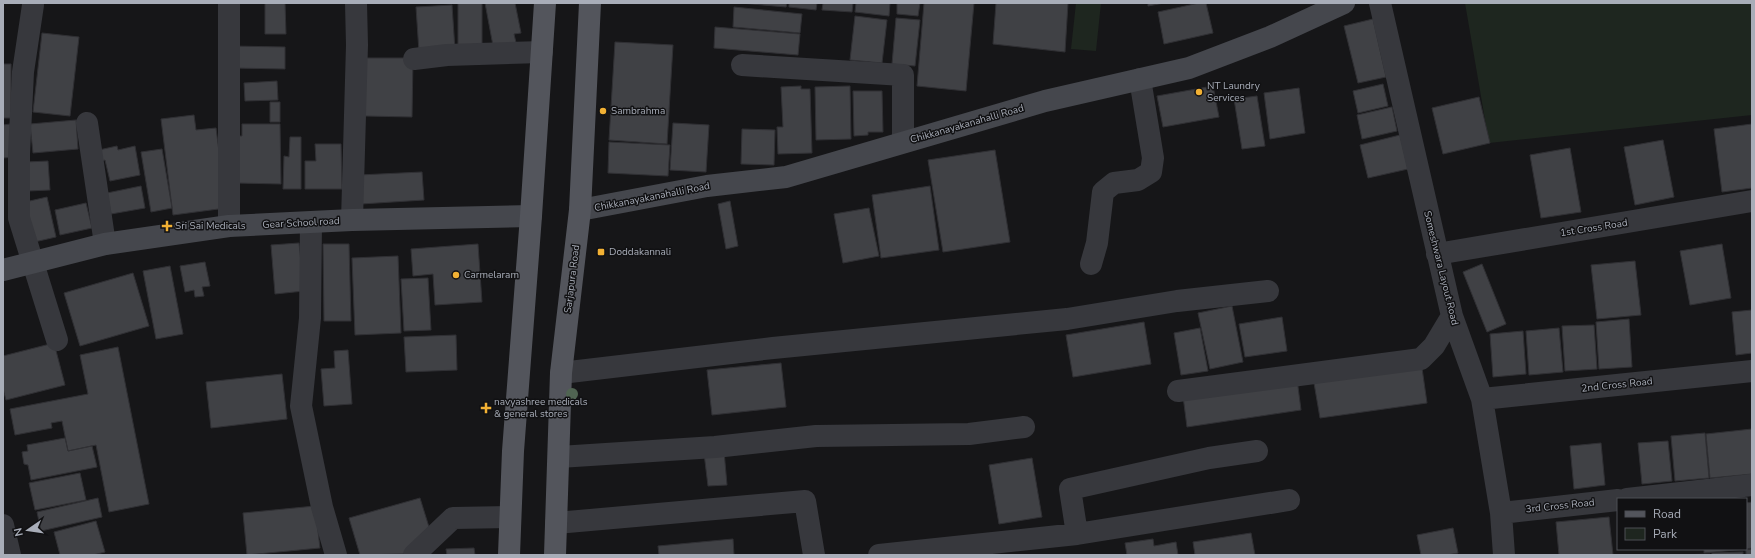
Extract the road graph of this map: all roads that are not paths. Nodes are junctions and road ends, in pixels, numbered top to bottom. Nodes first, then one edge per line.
1 (229, 3) edge
2 (356, 3) edge
3 (545, 3) edge
4 (590, 3) edge
5 (1344, 3) edge
6 (1380, 3) edge
7 (33, 5) dead end
8 (542, 52) junction
9 (414, 59) dead end
10 (742, 65) dead end
11 (1140, 79) junction
12 (87, 123) dead end
13 (903, 142) junction
14 (1752, 202) edge
15 (580, 210) junction
16 (531, 216) junction
17 (352, 220) junction
18 (311, 223) junction
19 (229, 226) junction
20 (106, 244) junction
21 (1437, 254) junction
22 (32, 262) junction
23 (1091, 264) dead end
24 (3, 270) edge
25 (1268, 291) dead end
26 (1452, 316) junction
27 (57, 340) dead end
28 (1752, 371) edge
29 (561, 373) junction
30 (1178, 391) dead end
31 (1482, 399) junction
32 (1024, 427) dead end
33 (1257, 451) dead end
34 (559, 457) junction
35 (1752, 485) edge
36 (1636, 498) edge
37 (1289, 500) dead end
38 (1617, 500) edge
39 (1501, 512) junction
40 (510, 517) junction
41 (556, 523) junction
42 (3, 526) edge
43 (1077, 534) junction
44 (10, 555) edge
45 (336, 555) edge
46 (414, 555) edge
47 (509, 555) edge
48 (555, 555) edge
49 (814, 555) edge
50 (879, 555) edge
51 (1504, 555) edge

1 - 19 street
2 - 17 street
3 - 8 main road
4 - 15 main road, Sarjapura Road
5 - 11 main road, Chikkanayakanahalli Road
6 - 21 street, Someshwara Layout Road
7 - 22 street
8 - 9 street
8 - 16 main road
10 - 13 street
11 - 13 main road, Chikkanayakanahalli Road
11 - 23 street
12 - 20 street
13 - 15 main road, Chikkanayakanahalli Road
14 - 21 street, 1st Cross Road
15 - 29 main road, Sarjapura Road
16 - 17 main road, Gear School road
16 - 40 main road
17 - 18 main road, Gear School road
18 - 19 main road, Gear School road
18 - 45 street
19 - 20 main road, Gear School road
20 - 22 main road, Gear School road
21 - 26 street, Someshwara Layout Road
22 - 24 main road, Gear School road
22 - 27 street
25 - 29 street
26 - 30 street
26 - 31 street, Someshwara Layout Road
28 - 31 street, 2nd Cross Road
29 - 34 main road, Sarjapura Road
31 - 39 street, Someshwara Layout Road
32 - 34 street
33 - 43 street
34 - 41 main road, Sarjapura Road
35 - 36 street
37 - 43 street
38 - 39 street, 3rd Cross Road
39 - 51 street, Someshwara Layout Road
40 - 46 street
40 - 47 main road
41 - 48 main road, Sarjapura Road
41 - 49 street
42 - 44 street
43 - 50 street

